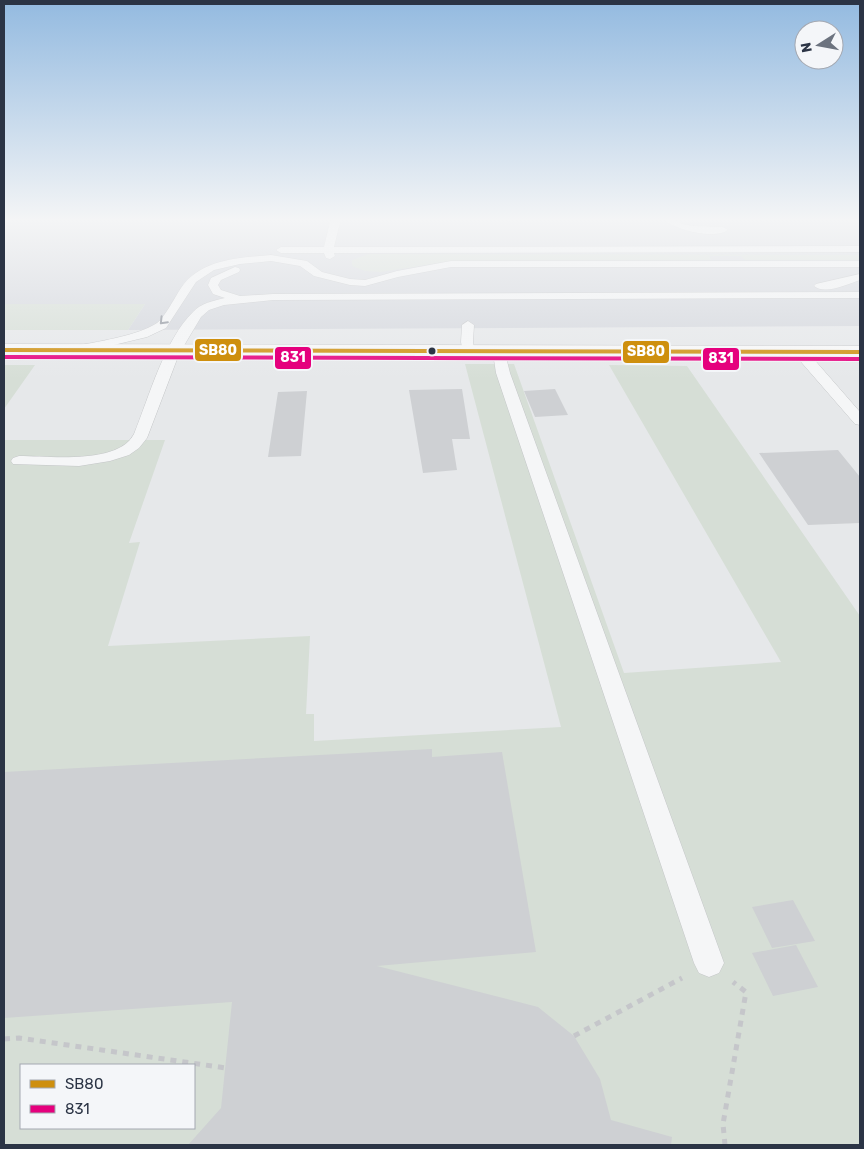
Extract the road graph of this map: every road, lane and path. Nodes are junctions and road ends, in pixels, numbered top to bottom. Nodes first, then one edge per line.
1 (205, 272) edge
2 (231, 272) edge
3 (301, 272) edge
4 (315, 272) edge
5 (410, 272) edge
6 (318, 274) junction
7 (860, 277) edge
8 (365, 284) junction
9 (596, 284) dead end
10 (487, 285) dead end
11 (860, 295) edge
12 (239, 299) junction
13 (468, 325) dead end
14 (4, 350) edge
15 (75, 350) junction
16 (174, 350) junction
17 (469, 352) junction
18 (498, 352) junction
19 (800, 352) junction
20 (860, 352) edge
21 (860, 421) edge
22 (19, 461) dead end
23 (709, 963) junction
24 (574, 1036) dead end
25 (4, 1039) edge
26 (226, 1068) dead end
27 (725, 1145) edge

1 -> 15 lane
2 - 12 lane
3 - 6 lane
6 -> 4 lane
5 - 8 lane
6 - 8 lane
7 - 9 lane
8 - 10 lane
11 - 12 lane
12 - 16 lane
13 - 17 lane
14 - 15 main road
15 - 16 main road
16 - 17 main road
16 - 22 lane
17 - 18 main road
18 - 19 main road
18 - 23 lane
19 - 20 main road
19 - 21 lane
23 - 24 path
23 - 27 path
25 - 26 path

